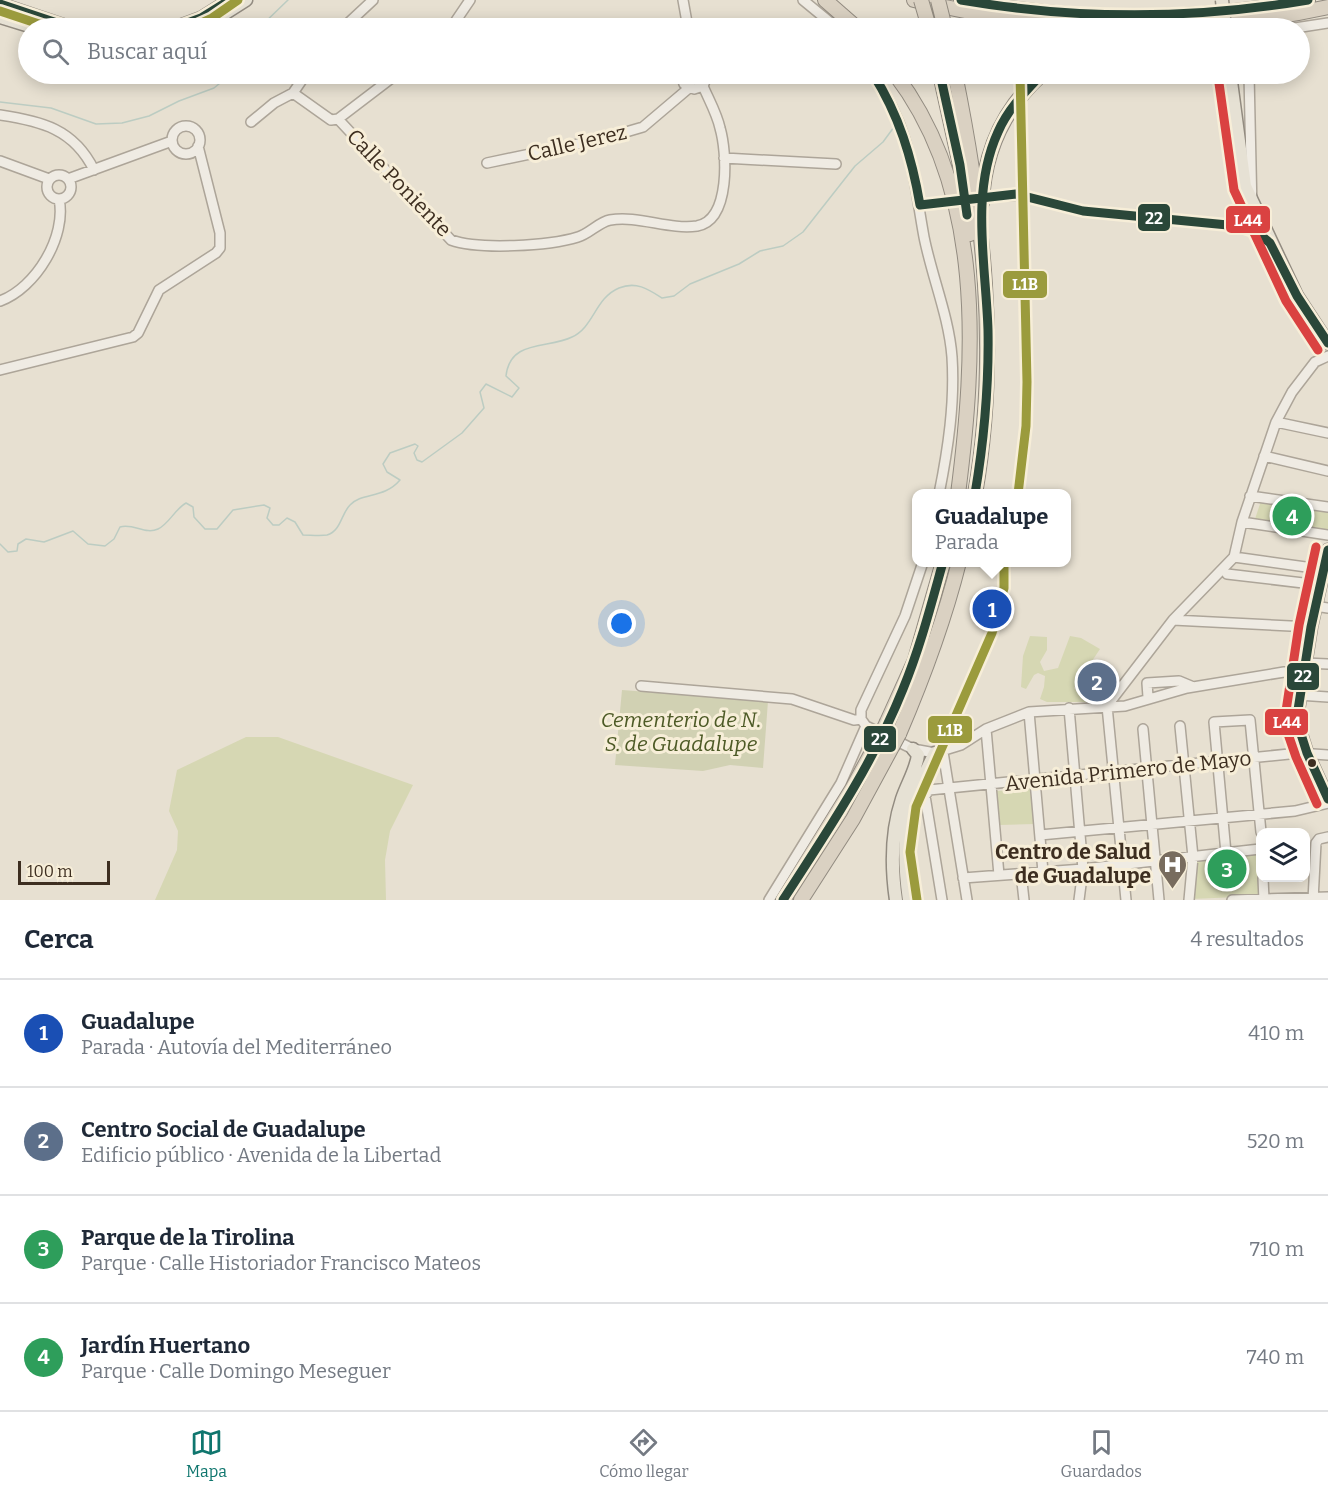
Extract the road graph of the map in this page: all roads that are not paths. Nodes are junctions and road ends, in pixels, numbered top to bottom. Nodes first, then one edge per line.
1 (230, 0) edge
2 (246, 0) edge
3 (374, 0) edge
4 (470, 0) edge
5 (683, 0) edge
6 (803, 0) edge
7 (825, 0) edge
8 (914, 0) edge
9 (921, 0) edge
10 (938, 0) edge
11 (962, 0) edge
12 (1222, 0) edge
13 (1308, 0) edge
14 (0, 4) edge
15 (1328, 7) edge
16 (0, 17) edge
17 (42, 18) edge
18 (201, 18) edge
19 (218, 18) edge
20 (354, 18) edge
21 (458, 18) edge
22 (686, 18) edge
23 (825, 18) edge
24 (846, 18) edge
25 (926, 18) edge
26 (942, 18) edge
27 (1004, 18) edge
28 (1224, 18) edge
29 (1262, 18) edge
30 (18, 22) edge
31 (1328, 23) edge
32 (1310, 26) edge
33 (299, 84) edge
34 (384, 84) edge
35 (684, 84) edge
36 (880, 84) edge
37 (902, 84) edge
38 (942, 84) edge
39 (958, 84) edge
40 (1032, 84) edge
41 (1231, 84) edge
42 (1249, 84) edge
43 (703, 86) joint
44 (689, 88) junction
45 (293, 93) junction
46 (0, 116) edge
47 (338, 119) junction
48 (252, 122) dead end
49 (172, 143) junction
50 (198, 146) junction
51 (724, 158) junction
52 (0, 161) edge
53 (487, 163) dead end
54 (836, 164) dead end
55 (93, 170) junction
56 (49, 178) junction
57 (69, 180) junction
58 (992, 196) dead end
59 (59, 199) junction
60 (947, 202) dead end
61 (1252, 204) junction
62 (920, 206) junction
63 (1241, 224) junction
64 (1257, 228) junction
65 (981, 232) junction
66 (0, 301) edge
67 (1328, 343) edge
68 (1328, 356) edge
69 (0, 370) edge
70 (1276, 422) junction
71 (1328, 433) edge
72 (1264, 456) junction
73 (1328, 471) edge
74 (940, 489) edge
75 (959, 489) edge
76 (960, 489) edge
77 (976, 489) edge
78 (1250, 496) junction
79 (1328, 507) edge
80 (1242, 522) junction
81 (1328, 535) edge
82 (1328, 550) edge
83 (1234, 557) junction
84 (921, 567) edge
85 (943, 567) edge
86 (958, 567) edge
87 (1326, 570) edge
88 (1227, 574) dead end
89 (1322, 590) edge
90 (1315, 606) junction
91 (1328, 608) edge
92 (1173, 620) junction
93 (1311, 627) junction
94 (1328, 664) edge
95 (1303, 668) junction
96 (641, 686) dead end
97 (1193, 687) junction
98 (1298, 695) junction
99 (1328, 697) edge
100 (1148, 698) junction
101 (1107, 706) junction
102 (1069, 708) junction
103 (1029, 712) junction
104 (863, 722) junction
105 (1180, 726) dead end
106 (986, 729) junction
107 (1143, 729) dead end
108 (913, 749) junction
109 (935, 753) junction
110 (1307, 753) junction
111 (1328, 755) edge
112 (1252, 759) junction
113 (1218, 762) junction
114 (1184, 766) junction
115 (1147, 769) junction
116 (1114, 772) junction
117 (1075, 776) junction
118 (1035, 780) junction
119 (991, 784) junction
120 (907, 786) junction
121 (949, 788) junction
122 (1328, 801) edge
123 (1258, 815) junction
124 (1223, 818) junction
125 (1189, 821) junction
126 (1152, 825) junction
127 (1119, 828) junction
128 (1260, 828) edge
129 (1080, 831) junction
130 (1040, 835) junction
131 (1328, 837) edge
132 (1316, 843) junction
133 (1310, 844) edge
134 (1256, 849) edge
135 (1226, 853) junction
136 (1192, 857) junction
137 (1156, 861) junction
138 (1122, 865) junction
139 (1083, 869) junction
140 (1043, 872) junction
141 (1021, 873) junction
142 (999, 875) junction
143 (963, 878) junction
144 (1263, 882) edge
145 (1328, 897) edge
146 (1313, 898) edge
147 (1264, 899) edge
148 (769, 900) edge
149 (783, 900) edge
150 (801, 900) edge
151 (896, 900) edge
152 (909, 900) edge
153 (942, 900) edge
154 (967, 900) edge
155 (1024, 900) edge
156 (1079, 900) edge
157 (1126, 900) edge
158 (1160, 900) edge
159 (1189, 900) edge
160 (1232, 900) edge

1 - 18 main road
2 - 19 main road
3 - 20 street
4 - 21 street
5 - 22 street
6 - 23 street
7 - 24 highway
8 - 27 highway
9 - 25 highway, bridge
10 - 26 highway, bridge
11 - 13 highway
12 - 28 main road, bridge
14 - 17 main road
15 - 29 highway
16 - 30 main road
31 - 32 street
33 - 45 street
34 - 47 street
35 - 44 street
36 - 62 street
37 - 75 highway
38 - 76 highway
39 - 65 highway
40 - 65 highway
41 - 61 main road
42 - 61 street
43 - 44 street
43 - 51 street, Calle Poniente
44 - 53 street, Calle Jerez
45 - 47 street
45 - 48 street
46 - 55 street
47 - 51 street, Calle Poniente
49 - 50 street
49 - 50 street
49 - 55 street
49 - 57 street
50 - 69 street
51 - 54 street
52 - 56 street
55 - 57 street
56 - 57 street
56 - 59 street
57 - 59 street
58 - 63 street
59 - 66 street
60 - 62 street
61 - 63 street
61 - 64 main road
62 - 74 street
63 - 64 street
64 - 67 main road
65 - 77 highway
68 - 70 street
70 - 71 street
70 - 72 street
72 - 73 street
72 - 78 street
78 - 79 street
78 - 80 street
80 - 81 street
80 - 83 street
82 - 87 main road
83 - 87 street
83 - 92 street
84 - 104 street
85 - 149 highway, bridge
86 - 150 highway, bridge
87 - 89 main road
88 - 89 street
89 - 90 main road
90 - 91 street
90 - 93 main road
92 - 93 street
92 - 101 street
93 - 95 main road
94 - 95 street
95 - 97 street
95 - 98 main road
96 - 104 street
97 - 100 street
97 - 100 street
98 - 99 street
98 - 110 main road
100 - 101 street
101 - 102 street
101 - 116 street
102 - 103 street
102 - 117 street
103 - 106 street
103 - 118 street
104 - 108 street
104 - 148 street
105 - 114 street
106 - 109 street
106 - 119 street
107 - 115 street
108 - 109 street
108 - 120 main road
109 - 120 main road
109 - 121 street
109 - 152 main road
110 - 111 street, Avenida Primero de Mayo
110 - 112 street, Avenida Primero de Mayo
110 - 122 main road
112 - 113 street, Avenida Primero de Mayo
112 - 113 street
112 - 123 street
113 - 114 street, Avenida Primero de Mayo
113 - 124 street
114 - 115 street, Avenida Primero de Mayo
114 - 125 street
115 - 116 street, Avenida Primero de Mayo
115 - 126 street
116 - 117 street, Avenida Primero de Mayo
116 - 127 street
117 - 118 street, Avenida Primero de Mayo
117 - 129 street
118 - 119 street, Avenida Primero de Mayo
118 - 130 street
119 - 121 street, Avenida Primero de Mayo
119 - 142 street
120 - 151 main road
121 - 143 street
121 - 153 street, Avenida Primero de Mayo
122 - 123 street
123 - 124 street
123 - 128 street
124 - 125 street
124 - 135 street
125 - 126 street
125 - 136 street
126 - 127 street
126 - 137 street
127 - 129 street
127 - 138 street
129 - 130 street
129 - 139 street
130 - 140 street
131 - 132 street
132 - 133 street
132 - 146 street
134 - 135 street
135 - 136 street
136 - 137 street
136 - 159 street
137 - 138 street
137 - 158 street
138 - 139 street
138 - 157 street
139 - 140 street
139 - 156 street
140 - 141 street
141 - 142 street
141 - 155 street
142 - 143 street
143 - 154 street
144 - 147 street
145 - 146 street
146 - 147 street
147 - 160 street

